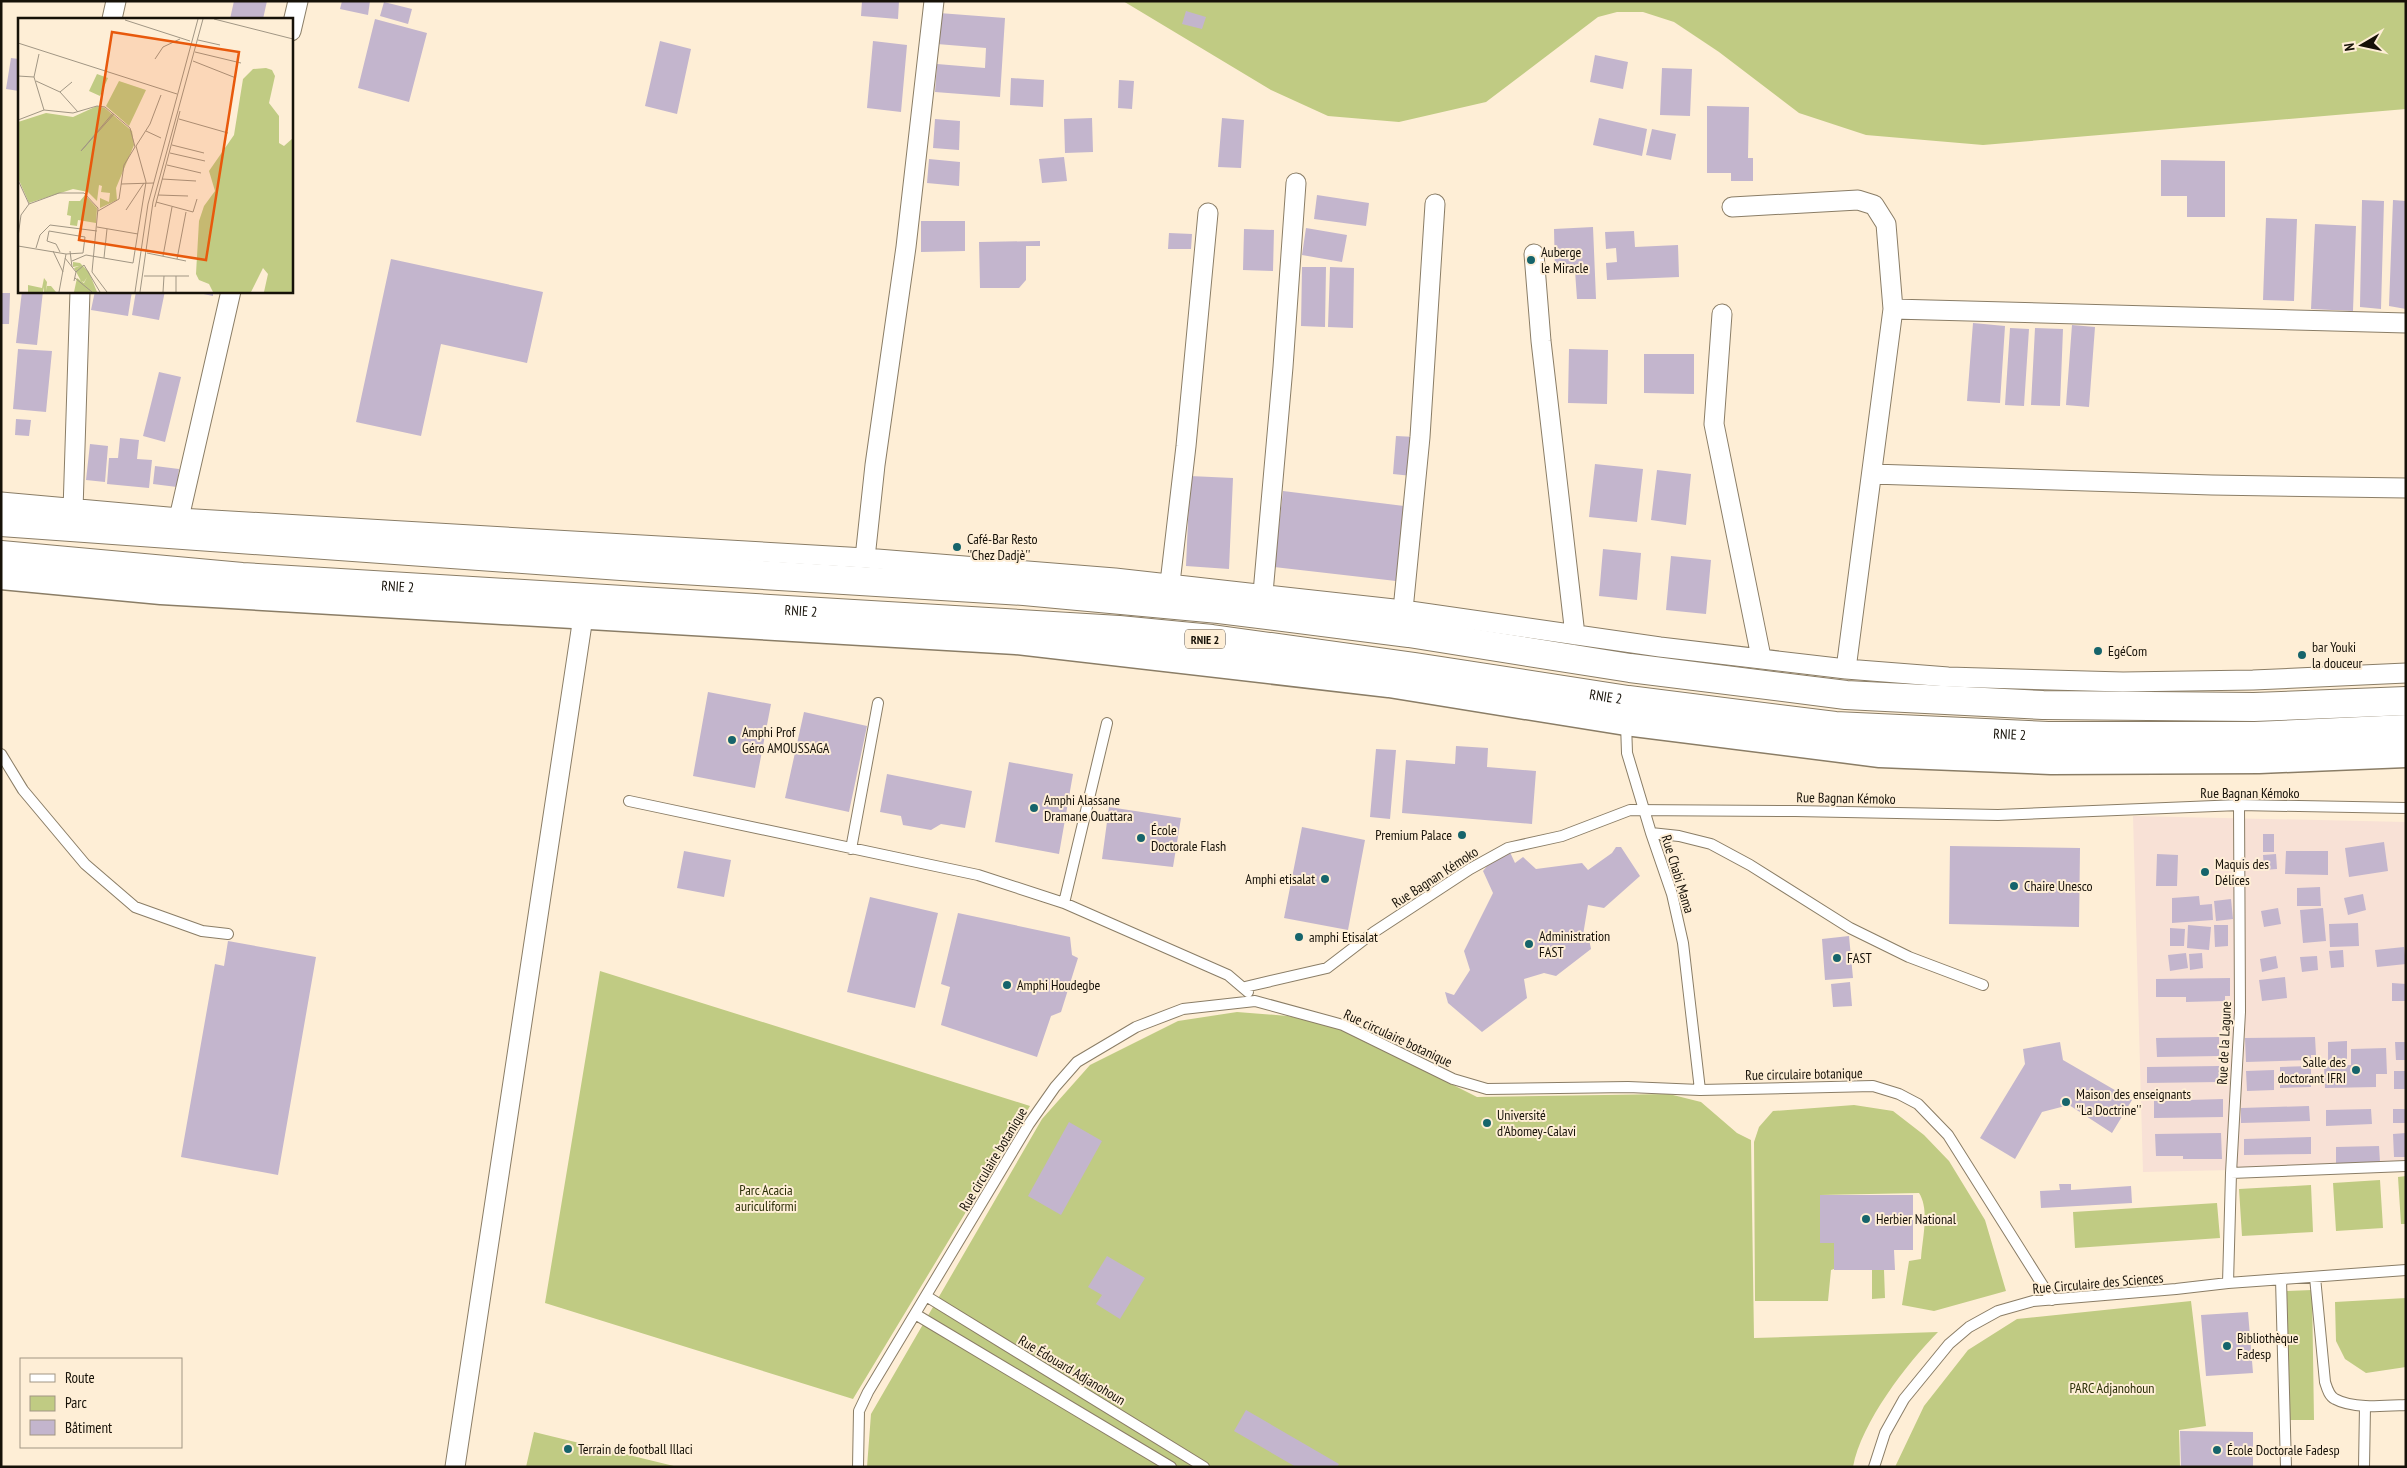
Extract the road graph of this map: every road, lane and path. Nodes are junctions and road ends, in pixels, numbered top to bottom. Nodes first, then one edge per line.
1 (116, 1) edge
2 (298, 1) edge
3 (934, 1) edge
4 (112, 18) edge
5 (292, 27) edge
6 (1296, 183) dead end
7 (1435, 204) dead end
8 (1732, 207) dead end
9 (1208, 213) dead end
10 (1534, 254) dead end
11 (80, 292) edge
12 (231, 292) edge
13 (1893, 309) junction
14 (1722, 314) dead end
15 (2406, 323) edge
16 (1872, 474) junction
17 (2406, 488) edge
18 (1, 502) edge
19 (73, 510) junction
20 (179, 518) junction
21 (1, 522) edge
22 (1, 555) edge
23 (866, 558) junction
24 (1, 576) edge
25 (1170, 583) junction
26 (1263, 593) junction
27 (1403, 610) junction
28 (583, 617) junction
29 (1575, 636) junction
30 (1761, 657) junction
31 (1846, 668) junction
32 (2406, 673) edge
33 (1628, 697) junction
34 (2406, 701) edge
35 (878, 703) dead end
36 (1107, 723) dead end
37 (2406, 729) edge
38 (1, 754) edge
39 (2406, 754) edge
40 (628, 801) dead end
41 (2239, 805) junction
42 (2406, 808) edge
43 (1644, 811) junction
44 (1651, 833) junction
45 (851, 850) junction
46 (1064, 903) junction
47 (228, 934) dead end
48 (1983, 985) dead end
49 (1245, 987) junction
50 (1255, 1001) junction
51 (1700, 1090) junction
52 (2406, 1166) edge
53 (2230, 1173) junction
54 (2406, 1270) edge
55 (2315, 1277) junction
56 (2281, 1279) junction
57 (2228, 1283) junction
58 (926, 1296) junction
59 (2052, 1300) junction
60 (915, 1314) junction
61 (2406, 1405) edge
62 (2365, 1406) junction
63 (455, 1467) edge
64 (858, 1467) edge
65 (1172, 1467) edge
66 (1204, 1467) edge
67 (1874, 1467) edge
68 (2286, 1467) edge
69 (2364, 1467) edge

1 - 4 street
2 - 5 street
3 - 23 street
6 - 26 street
7 - 27 street
8 - 13 street
9 - 25 street
10 - 29 street
11 - 19 street
12 - 20 street
13 - 15 street
13 - 16 street
14 - 30 street
16 - 17 street
16 - 31 street
18 - 19 street
19 - 20 street
20 - 23 street
21 - 33 highway, RNIE 2 / RNIE 2
22 - 33 highway, RNIE 2 / RNIE 2
23 - 25 street
24 - 28 street
25 - 26 street
26 - 27 street
27 - 29 street
28 - 33 street
28 - 63 street
29 - 30 street
30 - 31 street
31 - 32 street
33 - 34 highway, RNIE 2 / RNIE 2
33 - 37 highway, RNIE 2 / RNIE 2
33 - 39 street
33 - 43 lane, Rue Chabi Mama
35 - 45 lane
36 - 46 lane
38 - 47 lane
40 - 45 lane
41 - 42 lane, Rue Bagnan Kémoko
41 - 43 lane, Rue Bagnan Kémoko
41 - 53 lane, Rue de la Lagune
43 - 44 lane, Rue Chabi Mama
43 - 49 lane, Rue Bagnan Kémoko
44 - 48 lane
44 - 51 lane, Rue Chabi Mama
45 - 46 lane
46 - 49 lane
49 - 50 lane
50 - 51 lane, Rue circulaire botanique
50 - 58 lane, Rue circulaire botanique
51 - 59 lane, Rue circulaire botanique
52 - 53 lane
53 - 57 lane, Rue de la Lagune
54 - 55 lane, Rue Circulaire des Sciences
55 - 56 lane, Rue Circulaire des Sciences
55 - 62 lane
56 - 57 lane, Rue Circulaire des Sciences
56 - 68 lane
57 - 59 lane, Rue Circulaire des Sciences
58 - 60 lane, Rue circulaire botanique
58 - 66 lane, Rue Édouard Adjanohoun
59 - 67 lane, Rue Circulaire des Sciences
60 - 64 lane, Rue circulaire botanique
60 - 65 lane
61 - 62 lane
62 - 69 lane

